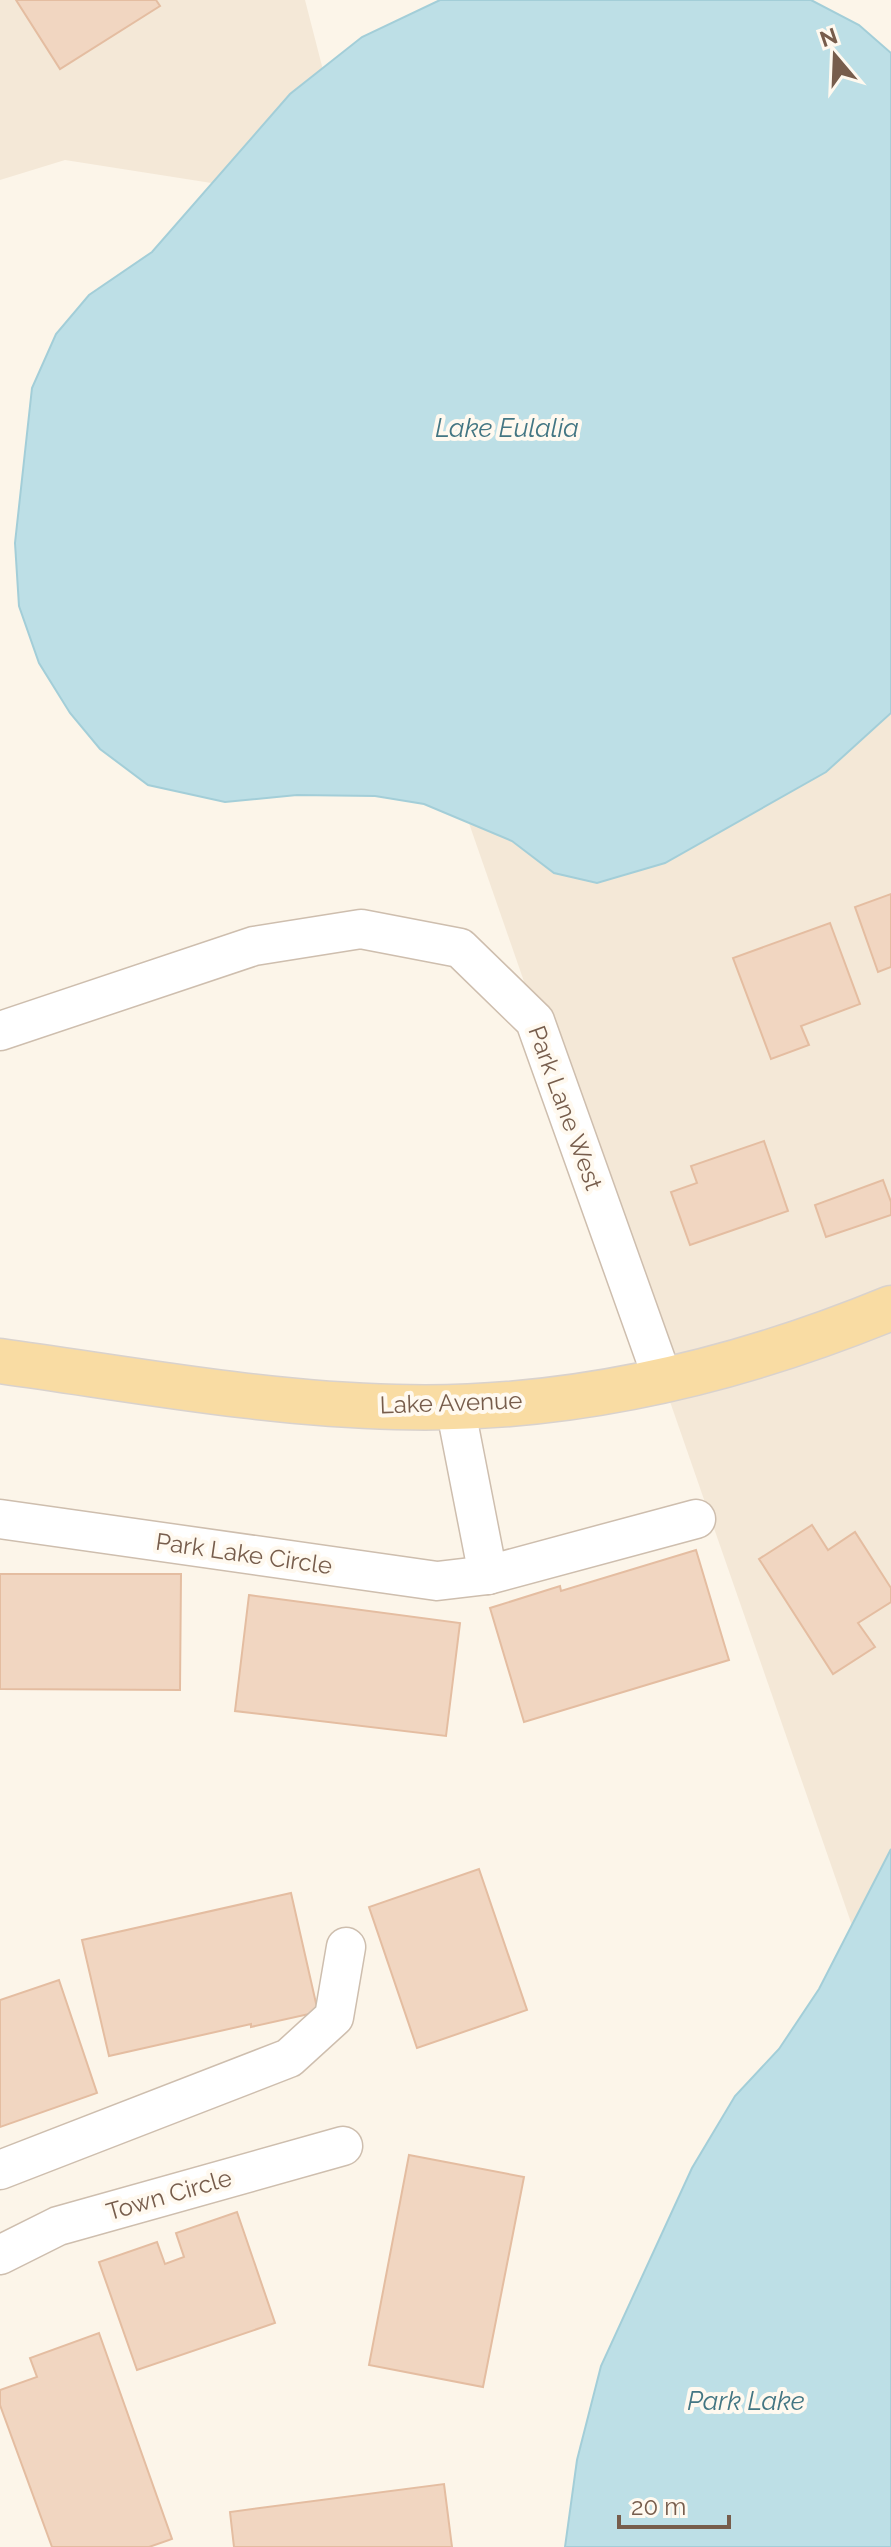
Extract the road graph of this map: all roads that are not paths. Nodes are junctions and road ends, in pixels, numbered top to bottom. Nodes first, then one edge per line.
1 (0, 1031) edge
2 (891, 1308) edge
3 (0, 1361) edge
4 (663, 1380) junction
5 (455, 1406) junction
6 (0, 1519) edge
7 (696, 1519) dead end
8 (488, 1575) junction
9 (346, 1947) dead end
10 (343, 2146) dead end
11 (0, 2170) edge
12 (0, 2255) edge

1 - 4 street, Park Lane West
2 - 4 main road, Lake Avenue
3 - 5 main road, Lake Avenue
4 - 5 main road, Lake Avenue
5 - 8 street
6 - 8 street, Park Lake Circle
7 - 8 street, Park Lake Circle
9 - 11 street
10 - 12 street, Town Circle

